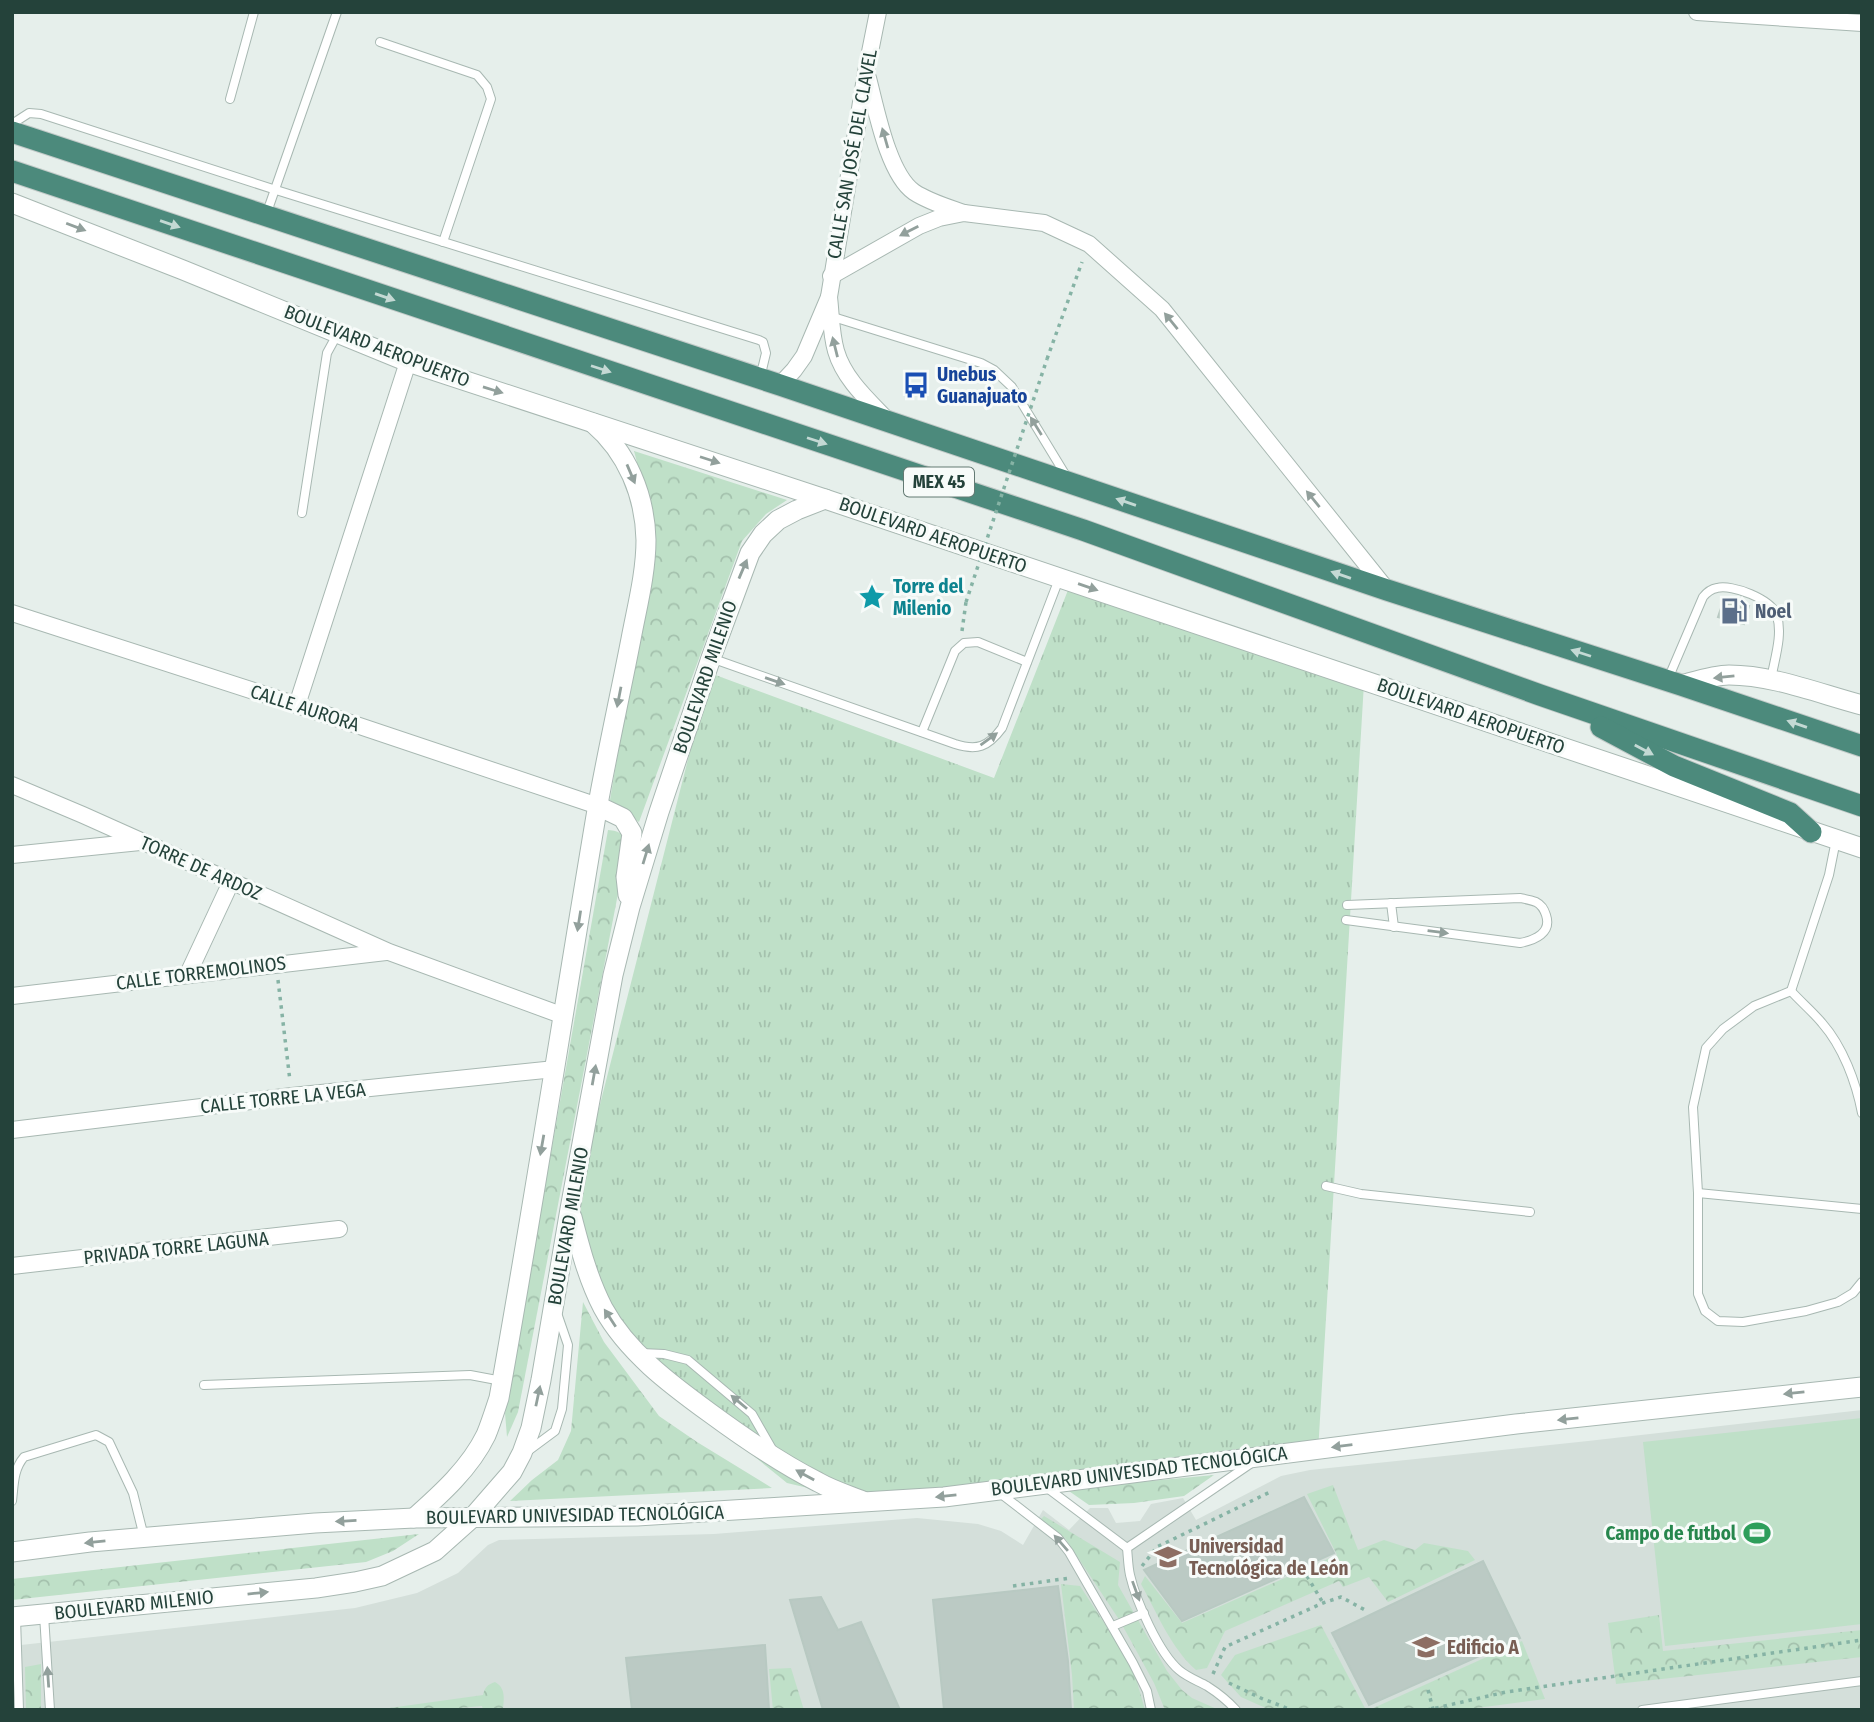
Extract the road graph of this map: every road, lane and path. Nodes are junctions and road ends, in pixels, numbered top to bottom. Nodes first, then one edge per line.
1 (254, 12) edge
2 (337, 12) edge
3 (878, 12) edge
4 (1698, 12) edge
5 (1862, 23) edge
6 (380, 42) dead end
7 (866, 72) junction
8 (230, 99) dead end
9 (12, 124) edge
10 (12, 132) edge
11 (12, 171) edge
12 (276, 190) junction
13 (12, 203) edge
14 (964, 213) junction
15 (267, 215) junction
16 (443, 242) junction
17 (1089, 244) junction
18 (831, 276) junction
19 (826, 314) junction
20 (338, 333) junction
21 (408, 362) junction
22 (760, 378) junction
23 (780, 385) junction
24 (590, 421) junction
25 (888, 421) junction
26 (1072, 484) junction
27 (825, 499) junction
28 (302, 513) dead end
29 (1060, 578) junction
30 (1387, 590) junction
31 (12, 612) edge
32 (964, 643) junction
33 (711, 658) junction
34 (1027, 662) junction
35 (1771, 680) junction
36 (1674, 683) junction
37 (1540, 695) junction
38 (297, 705) junction
39 (1862, 705) edge
40 (922, 732) junction
41 (1862, 746) edge
42 (12, 785) edge
43 (598, 806) junction
44 (1862, 806) edge
45 (1811, 832) junction
46 (1836, 840) junction
47 (143, 842) junction
48 (1862, 848) edge
49 (12, 855) edge
50 (231, 882) junction
51 (1391, 904) junction
52 (1347, 905) dead end
53 (630, 907) junction
54 (1346, 920) dead end
55 (1394, 927) junction
56 (389, 952) junction
57 (276, 964) junction
58 (188, 974) junction
59 (1791, 992) junction
60 (12, 996) edge
61 (564, 1016) junction
62 (555, 1069) junction
63 (292, 1096) junction
64 (1862, 1114) edge
65 (12, 1130) edge
66 (1326, 1186) dead end
67 (1698, 1193) junction
68 (570, 1209) junction
69 (1862, 1209) edge
70 (1530, 1212) dead end
71 (339, 1229) dead end
72 (12, 1266) edge
73 (1862, 1282) edge
74 (638, 1353) junction
75 (502, 1381) junction
76 (204, 1385) dead end
77 (1862, 1387) edge
78 (1262, 1455) junction
79 (776, 1458) junction
80 (1041, 1484) junction
81 (996, 1489) junction
82 (1270, 1492) dead end
83 (12, 1501) edge
84 (867, 1502) junction
85 (414, 1518) junction
86 (472, 1518) junction
87 (145, 1537) junction
88 (1127, 1548) junction
89 (12, 1552) edge
90 (1141, 1566) dead end
91 (1307, 1576) dead end
92 (1072, 1579) dead end
93 (1013, 1586) dead end
94 (1323, 1603) junction
95 (1365, 1610) dead end
96 (1144, 1613) junction
97 (44, 1614) junction
98 (14, 1617) edge
99 (1113, 1626) junction
100 (1862, 1640) edge
101 (1204, 1675) dead end
102 (1223, 1681) dead end
103 (1862, 1681) edge
104 (1428, 1690) dead end
105 (1433, 1709) edge
106 (19, 1710) edge
107 (50, 1710) edge
108 (1151, 1710) edge
109 (1236, 1710) edge
110 (1292, 1710) edge
111 (1427, 1710) edge
112 (1642, 1710) edge

1 - 8 lane
2 - 12 lane
3 - 7 street, CALLE SAN JOSÉ DEL CLAVEL
4 - 5 street
6 - 16 lane
14 -> 7 street
7 - 18 street, CALLE SAN JOSÉ DEL CLAVEL
9 - 12 lane
10 - 15 highway, MEX 45
11 -> 37 highway, MEX 45
12 - 15 lane
12 - 16 lane
13 -> 20 street, BOULEVARD AEROPUERTO
14 - 17 street
14 -> 18 street
15 - 22 highway, MEX 45
16 - 22 lane
30 -> 17 street
17 - 32 path, bridge
18 - 19 street, CALLE SAN JOSÉ DEL CLAVEL
19 - 23 street, CALLE SAN JOSÉ DEL CLAVEL
25 -> 19 street
26 -> 19 lane
20 - 21 street, BOULEVARD AEROPUERTO
20 - 28 lane
21 -> 24 street, BOULEVARD AEROPUERTO
21 - 38 street
22 - 23 highway, MEX 45
23 - 25 highway, MEX 45
24 -> 27 street, BOULEVARD AEROPUERTO
24 -> 43 street, BOULEVARD MILENIO
25 - 26 highway, MEX 45
30 -> 26 highway, MEX 45
27 - 29 street, BOULEVARD AEROPUERTO
33 -> 27 street, BOULEVARD MILENIO
29 - 34 lane
29 -> 45 street, BOULEVARD AEROPUERTO
36 -> 30 highway, MEX 45
31 - 38 street, CALLE AURORA
32 - 34 lane
32 - 40 lane
33 -> 40 lane
53 -> 33 street, BOULEVARD MILENIO
40 -> 34 lane
35 -> 36 street
35 - 36 lane
35 - 39 street
41 -> 36 highway, MEX 45
37 - 44 highway, MEX 45
37 -> 45 highway
38 - 43 street, CALLE AURORA
42 - 47 street, TORRE DE ARDOZ
43 - 53 street
43 -> 61 street, BOULEVARD MILENIO
45 - 46 street, BOULEVARD AEROPUERTO
46 - 48 street, BOULEVARD AEROPUERTO
46 - 59 lane
47 - 49 street
47 - 50 street, TORRE DE ARDOZ
50 - 56 street, TORRE DE ARDOZ
50 - 58 street
51 - 52 lane
51 - 55 lane
55 -> 51 lane
68 -> 53 street, BOULEVARD MILENIO
54 - 55 lane
56 - 57 street, CALLE TORREMOLINOS
56 - 61 street, TORRE DE ARDOZ
57 - 58 street, CALLE TORREMOLINOS
57 - 63 path
58 - 60 street, CALLE TORREMOLINOS
59 - 64 lane
59 - 67 lane
61 - 62 street, BOULEVARD MILENIO
62 - 63 street, CALLE TORRE LA VEGA
62 -> 75 street, BOULEVARD MILENIO
63 - 65 street, CALLE TORRE LA VEGA
66 - 70 lane
67 - 69 lane
67 - 73 lane
74 -> 68 street
86 -> 68 street, BOULEVARD MILENIO
71 - 72 street, PRIVADA TORRE LAGUNA
74 - 79 street
79 -> 74 lane
75 - 76 lane
75 - 85 street, BOULEVARD MILENIO
77 -> 78 street, BOULEVARD UNIVESIDAD TECNOLÓGICA
78 - 80 street, BOULEVARD UNIVESIDAD TECNOLÓGICA
78 - 88 lane
84 -> 79 street
80 - 81 street, BOULEVARD UNIVESIDAD TECNOLÓGICA
80 - 88 lane
81 -> 84 street, BOULEVARD UNIVESIDAD TECNOLÓGICA
99 -> 81 lane
82 - 90 path
83 - 87 lane
84 - 86 street, BOULEVARD UNIVESIDAD TECNOLÓGICA
85 - 86 street, BOULEVARD UNIVESIDAD TECNOLÓGICA
85 -> 87 street
97 -> 86 street, BOULEVARD MILENIO
87 -> 89 street
88 -> 96 lane
91 - 94 path
92 - 93 path
94 - 95 path
94 - 101 path
96 - 99 lane
96 - 109 lane
97 - 98 street, BOULEVARD MILENIO
107 -> 97 lane
98 - 106 lane
99 - 108 lane
100 - 105 path
102 - 110 path
103 - 112 lane
104 - 105 path
105 - 111 path

